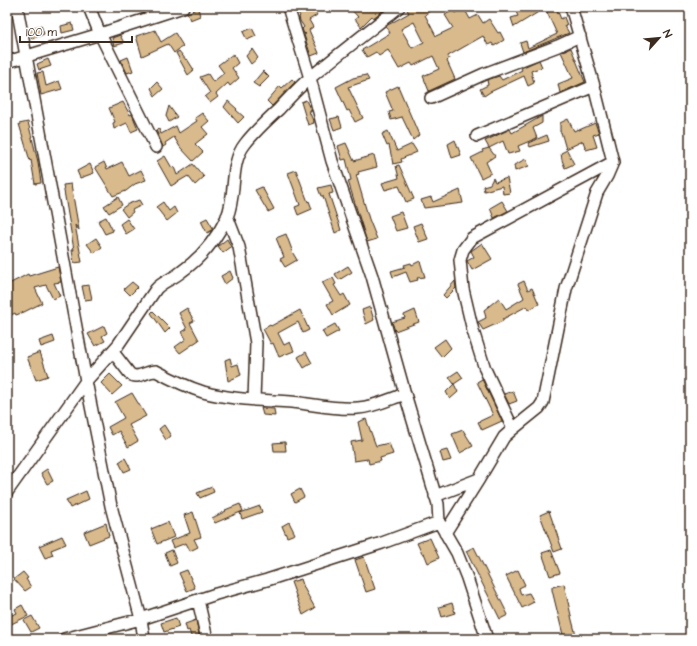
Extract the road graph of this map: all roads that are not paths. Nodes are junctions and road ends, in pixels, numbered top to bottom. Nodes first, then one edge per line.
1 (18, 7) edge
2 (88, 7) edge
3 (183, 7) edge
4 (288, 7) edge
5 (399, 7) edge
6 (571, 7) edge
7 (100, 34) junction
8 (580, 36) junction
9 (27, 56) junction
10 (7, 62) edge
11 (310, 78) junction
12 (594, 86) junction
13 (431, 98) dead end
14 (477, 136) dead end
15 (156, 147) dead end
16 (612, 162) junction
17 (227, 216) junction
18 (113, 352) junction
19 (86, 381) junction
20 (405, 394) junction
21 (254, 400) junction
22 (512, 429) junction
23 (479, 479) junction
24 (7, 492) edge
25 (436, 496) junction
26 (439, 522) junction
27 (445, 533) junction
28 (198, 600) junction
29 (141, 619) junction
30 (68, 638) edge
31 (144, 639) edge
32 (207, 639) edge
33 (486, 639) edge

1 - 9 street
2 - 7 street
3 - 7 street
4 - 11 street
5 - 11 street
6 - 8 street
7 - 9 street
7 - 15 street
8 - 12 street
8 - 13 street
9 - 10 street
9 - 19 street
11 - 17 street
11 - 20 street
12 - 14 street
12 - 16 street
16 - 22 street
16 - 22 street
17 - 18 street
17 - 21 street
18 - 19 street
18 - 21 street
19 - 24 street
19 - 29 street
20 - 21 street
20 - 25 street
22 - 23 street
23 - 25 street
23 - 27 street
25 - 26 street
26 - 27 street
26 - 28 street
27 - 33 street
28 - 29 street
28 - 32 street
29 - 30 street
29 - 31 street

